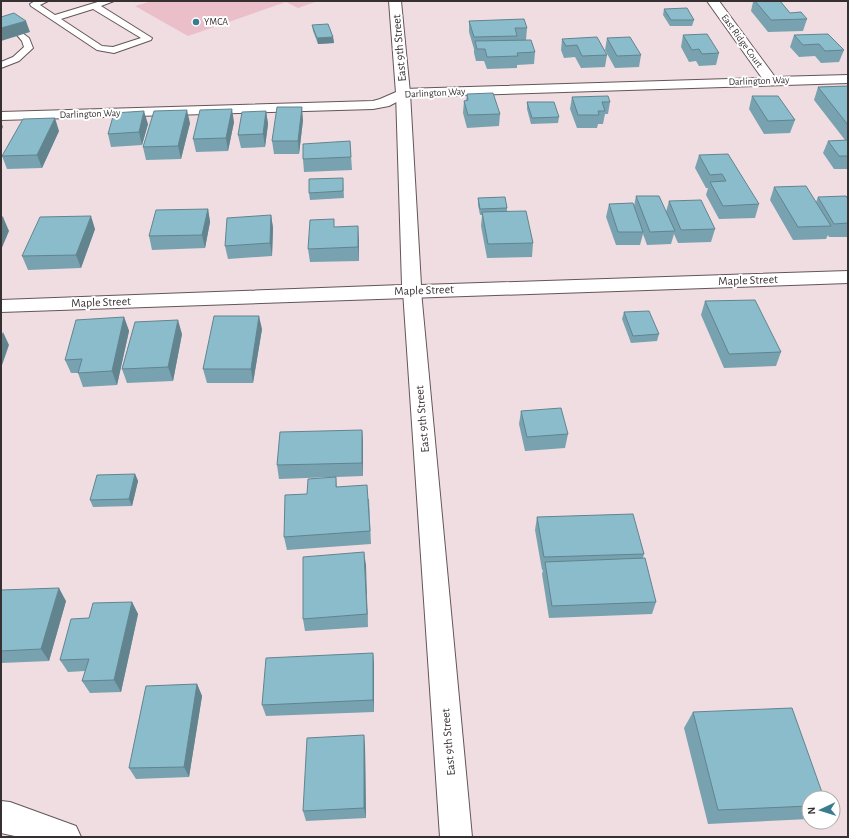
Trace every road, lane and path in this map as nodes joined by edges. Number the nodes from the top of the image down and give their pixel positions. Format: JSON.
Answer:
{"nodes":[{"id":1,"x":44,"y":1,"type":"edge"},
{"id":2,"x":110,"y":1,"type":"edge"},
{"id":3,"x":395,"y":1,"type":"edge"},
{"id":4,"x":713,"y":1,"type":"edge"},
{"id":5,"x":94,"y":6,"type":"junction"},
{"id":6,"x":54,"y":18,"type":"junction"},
{"id":7,"x":21,"y":35,"type":"edge"},
{"id":8,"x":1,"y":65,"type":"edge"},
{"id":9,"x":848,"y":78,"type":"edge"},
{"id":10,"x":771,"y":81,"type":"junction"},
{"id":11,"x":403,"y":93,"type":"junction"},
{"id":12,"x":1,"y":116,"type":"edge"},
{"id":13,"x":848,"y":277,"type":"edge"},
{"id":14,"x":412,"y":291,"type":"junction"},
{"id":15,"x":1,"y":306,"type":"edge"},
{"id":16,"x":1,"y":817,"type":"edge"},
{"id":17,"x":65,"y":837,"type":"edge"},
{"id":18,"x":456,"y":837,"type":"edge"}],
"edges":[{"from":1,"to":6,"type":"lane"},
{"from":2,"to":5,"type":"lane"},
{"from":3,"to":11,"type":"street","name":"East 9th Street"},
{"from":4,"to":10,"type":"street","name":"East Ridge Court"},
{"from":5,"to":6,"type":"lane"},
{"from":5,"to":6,"type":"lane"},
{"from":7,"to":8,"type":"lane"},
{"from":9,"to":10,"type":"street","name":"Darlington Way"},
{"from":10,"to":11,"type":"street","name":"Darlington Way"},
{"from":11,"to":12,"type":"street","name":"Darlington Way"},
{"from":11,"to":14,"type":"street","name":"East 9th Street"},
{"from":13,"to":14,"type":"street","name":"Maple Street"},
{"from":14,"to":15,"type":"street","name":"Maple Street"},
{"from":14,"to":18,"type":"street","name":"East 9th Street"},
{"from":16,"to":17,"type":"street"}]}
